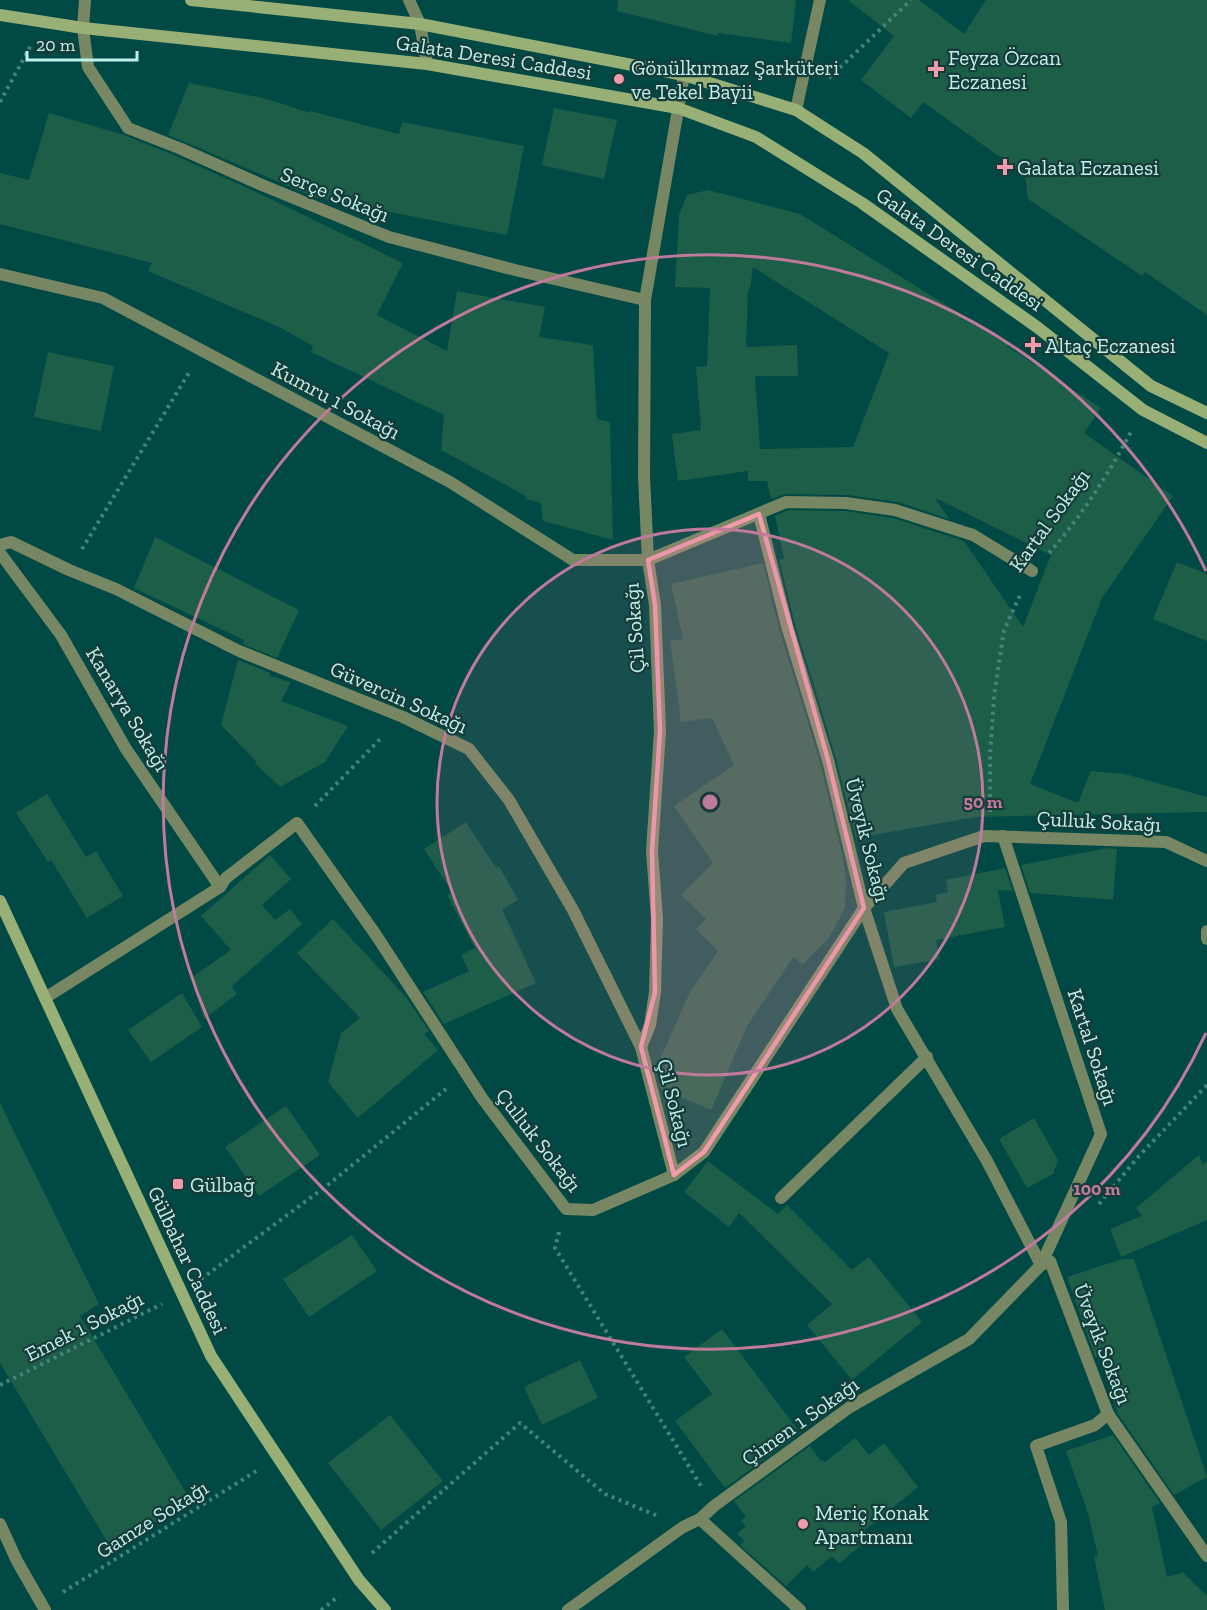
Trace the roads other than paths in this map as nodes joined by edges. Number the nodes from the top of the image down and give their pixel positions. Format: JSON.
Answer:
{"nodes":[{"id":1,"x":86,"y":0,"type":"edge"},
{"id":2,"x":191,"y":0,"type":"edge"},
{"id":3,"x":409,"y":0,"type":"edge"},
{"id":4,"x":820,"y":0,"type":"edge"},
{"id":5,"x":0,"y":15,"type":"edge"},
{"id":6,"x":420,"y":24,"type":"junction"},
{"id":7,"x":83,"y":28,"type":"junction"},
{"id":8,"x":427,"y":64,"type":"junction"},
{"id":9,"x":684,"y":75,"type":"junction"},
{"id":10,"x":678,"y":108,"type":"junction"},
{"id":11,"x":796,"y":110,"type":"junction"},
{"id":12,"x":0,"y":274,"type":"edge"},
{"id":13,"x":645,"y":300,"type":"junction"},
{"id":14,"x":1207,"y":413,"type":"edge"},
{"id":15,"x":1207,"y":443,"type":"edge"},
{"id":16,"x":759,"y":514,"type":"junction"},
{"id":17,"x":0,"y":545,"type":"edge"},
{"id":18,"x":0,"y":553,"type":"edge"},
{"id":19,"x":648,"y":560,"type":"junction"},
{"id":20,"x":1032,"y":571,"type":"road end"},
{"id":21,"x":1003,"y":836,"type":"junction"},
{"id":22,"x":1207,"y":861,"type":"edge"},
{"id":23,"x":220,"y":886,"type":"junction"},
{"id":24,"x":0,"y":901,"type":"edge"},
{"id":25,"x":864,"y":908,"type":"junction"},
{"id":26,"x":1207,"y":931,"type":"edge"},
{"id":27,"x":1207,"y":939,"type":"edge"},
{"id":28,"x":45,"y":998,"type":"junction"},
{"id":29,"x":641,"y":1047,"type":"junction"},
{"id":30,"x":927,"y":1057,"type":"junction"},
{"id":31,"x":674,"y":1175,"type":"junction"},
{"id":32,"x":781,"y":1198,"type":"dead end"},
{"id":33,"x":1045,"y":1263,"type":"junction"},
{"id":34,"x":1108,"y":1414,"type":"junction"},
{"id":35,"x":700,"y":1519,"type":"junction"},
{"id":36,"x":0,"y":1524,"type":"edge"},
{"id":37,"x":1207,"y":1556,"type":"edge"},
{"id":38,"x":44,"y":1608,"type":"edge"},
{"id":39,"x":385,"y":1610,"type":"edge"},
{"id":40,"x":568,"y":1610,"type":"edge"},
{"id":41,"x":800,"y":1610,"type":"edge"},
{"id":42,"x":1063,"y":1610,"type":"edge"}],
"edges":[{"from":1,"to":7,"type":"street","name":"Serçe Sokağı"},
{"from":2,"to":6,"type":"main road","name":"Galata Deresi Caddesi"},
{"from":3,"to":6,"type":"street"},
{"from":4,"to":11,"type":"street"},
{"from":5,"to":7,"type":"main road","name":"Galata Deresi Caddesi"},
{"from":6,"to":8,"type":"street"},
{"from":6,"to":9,"type":"main road","name":"Galata Deresi Caddesi"},
{"from":7,"to":8,"type":"main road","name":"Galata Deresi Caddesi"},
{"from":7,"to":13,"type":"street","name":"Serçe Sokağı"},
{"from":8,"to":10,"type":"main road","name":"Galata Deresi Caddesi"},
{"from":9,"to":10,"type":"street","name":"Çil Sokağı"},
{"from":9,"to":11,"type":"main road","name":"Galata Deresi Caddesi"},
{"from":10,"to":13,"type":"street","name":"Çil Sokağı"},
{"from":10,"to":15,"type":"main road","name":"Galata Deresi Caddesi"},
{"from":11,"to":14,"type":"main road","name":"Galata Deresi Caddesi"},
{"from":12,"to":19,"type":"street","name":"Kumru 1 Sokağı"},
{"from":13,"to":19,"type":"street","name":"Çil Sokağı"},
{"from":16,"to":19,"type":"street"},
{"from":16,"to":20,"type":"street"},
{"from":16,"to":25,"type":"street","name":"Üveyik Sokağı"},
{"from":17,"to":29,"type":"street","name":"Güvercin Sokağı"},
{"from":18,"to":23,"type":"street","name":"Kanarya Sokağı"},
{"from":19,"to":29,"type":"street","name":"Çil Sokağı"},
{"from":21,"to":22,"type":"street","name":"Çulluk Sokağı"},
{"from":21,"to":25,"type":"street","name":"Çulluk Sokağı"},
{"from":21,"to":33,"type":"street","name":"Kartal Sokağı"},
{"from":23,"to":28,"type":"street"},
{"from":23,"to":31,"type":"street","name":"Çulluk Sokağı"},
{"from":24,"to":28,"type":"main road","name":"Gülbahar Caddesi"},
{"from":25,"to":30,"type":"street","name":"Üveyik Sokağı"},
{"from":25,"to":31,"type":"street","name":"Çulluk Sokağı"},
{"from":26,"to":27,"type":"street"},
{"from":28,"to":39,"type":"main road","name":"Gülbahar Caddesi"},
{"from":29,"to":31,"type":"street","name":"Çil Sokağı"},
{"from":30,"to":32,"type":"street"},
{"from":30,"to":33,"type":"street","name":"Üveyik Sokağı"},
{"from":33,"to":34,"type":"street","name":"Üveyik Sokağı"},
{"from":33,"to":35,"type":"street","name":"Çimen 1 Sokağı"},
{"from":34,"to":37,"type":"street","name":"Üveyik Sokağı"},
{"from":34,"to":42,"type":"street"},
{"from":35,"to":40,"type":"street","name":"Çimen 1 Sokağı"},
{"from":35,"to":41,"type":"street"},
{"from":36,"to":38,"type":"street"}]}
